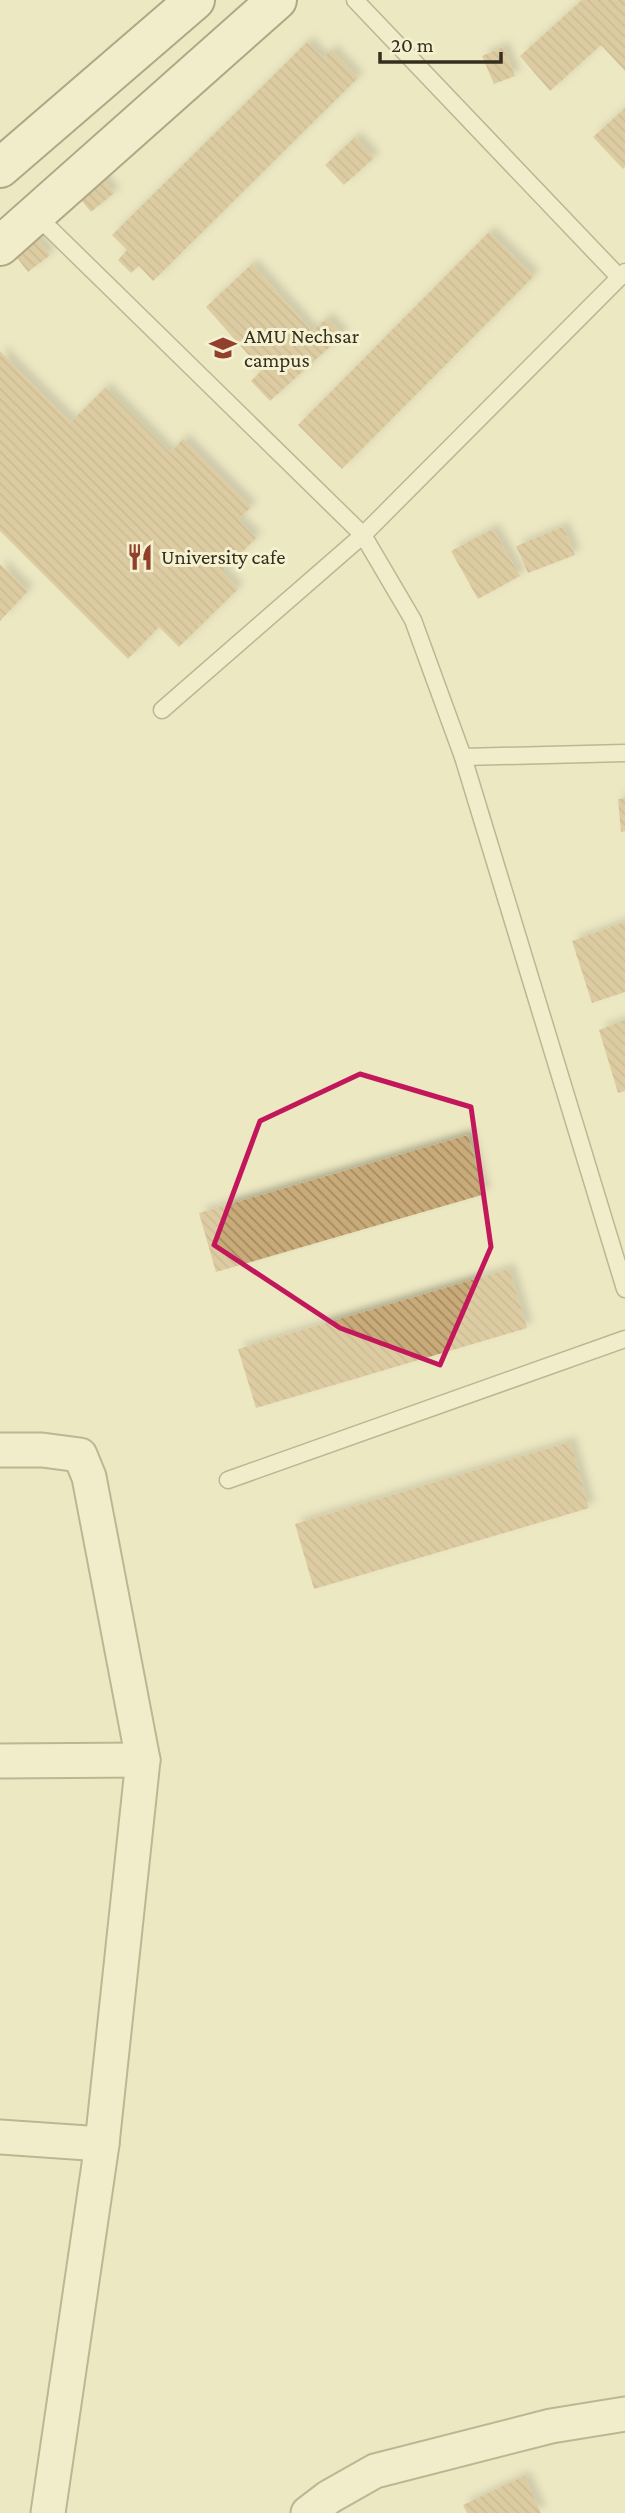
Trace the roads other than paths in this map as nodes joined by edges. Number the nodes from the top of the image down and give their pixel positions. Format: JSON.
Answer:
{"nodes":[{"id":1,"x":195,"y":0,"type":"edge"},
{"id":2,"x":276,"y":0,"type":"edge"},
{"id":3,"x":355,"y":0,"type":"edge"},
{"id":4,"x":0,"y":168,"type":"edge"},
{"id":5,"x":35,"y":214,"type":"junction"},
{"id":6,"x":0,"y":246,"type":"edge"},
{"id":7,"x":622,"y":275,"type":"edge"},
{"id":8,"x":363,"y":535,"type":"junction"},
{"id":9,"x":162,"y":710,"type":"dead end"},
{"id":10,"x":625,"y":753,"type":"edge"},
{"id":11,"x":463,"y":757,"type":"junction"},
{"id":12,"x":625,"y":1289,"type":"edge"},
{"id":13,"x":625,"y":1339,"type":"edge"},
{"id":14,"x":0,"y":1450,"type":"edge"},
{"id":15,"x":228,"y":1480,"type":"dead end"},
{"id":16,"x":143,"y":1760,"type":"junction"},
{"id":17,"x":0,"y":1761,"type":"edge"},
{"id":18,"x":0,"y":2137,"type":"edge"},
{"id":19,"x":102,"y":2144,"type":"junction"},
{"id":20,"x":625,"y":2414,"type":"edge"},
{"id":21,"x":48,"y":2513,"type":"edge"},
{"id":22,"x":308,"y":2513,"type":"edge"}],
"edges":[{"from":1,"to":4,"type":"main road"},
{"from":2,"to":5,"type":"main road"},
{"from":3,"to":7,"type":"lane"},
{"from":5,"to":6,"type":"main road"},
{"from":5,"to":8,"type":"lane"},
{"from":7,"to":8,"type":"lane"},
{"from":8,"to":9,"type":"lane"},
{"from":8,"to":11,"type":"lane"},
{"from":10,"to":11,"type":"lane"},
{"from":11,"to":12,"type":"lane"},
{"from":13,"to":15,"type":"lane"},
{"from":14,"to":16,"type":"street"},
{"from":16,"to":17,"type":"street"},
{"from":16,"to":19,"type":"street"},
{"from":18,"to":19,"type":"street"},
{"from":19,"to":21,"type":"street"},
{"from":20,"to":22,"type":"street"}]}
